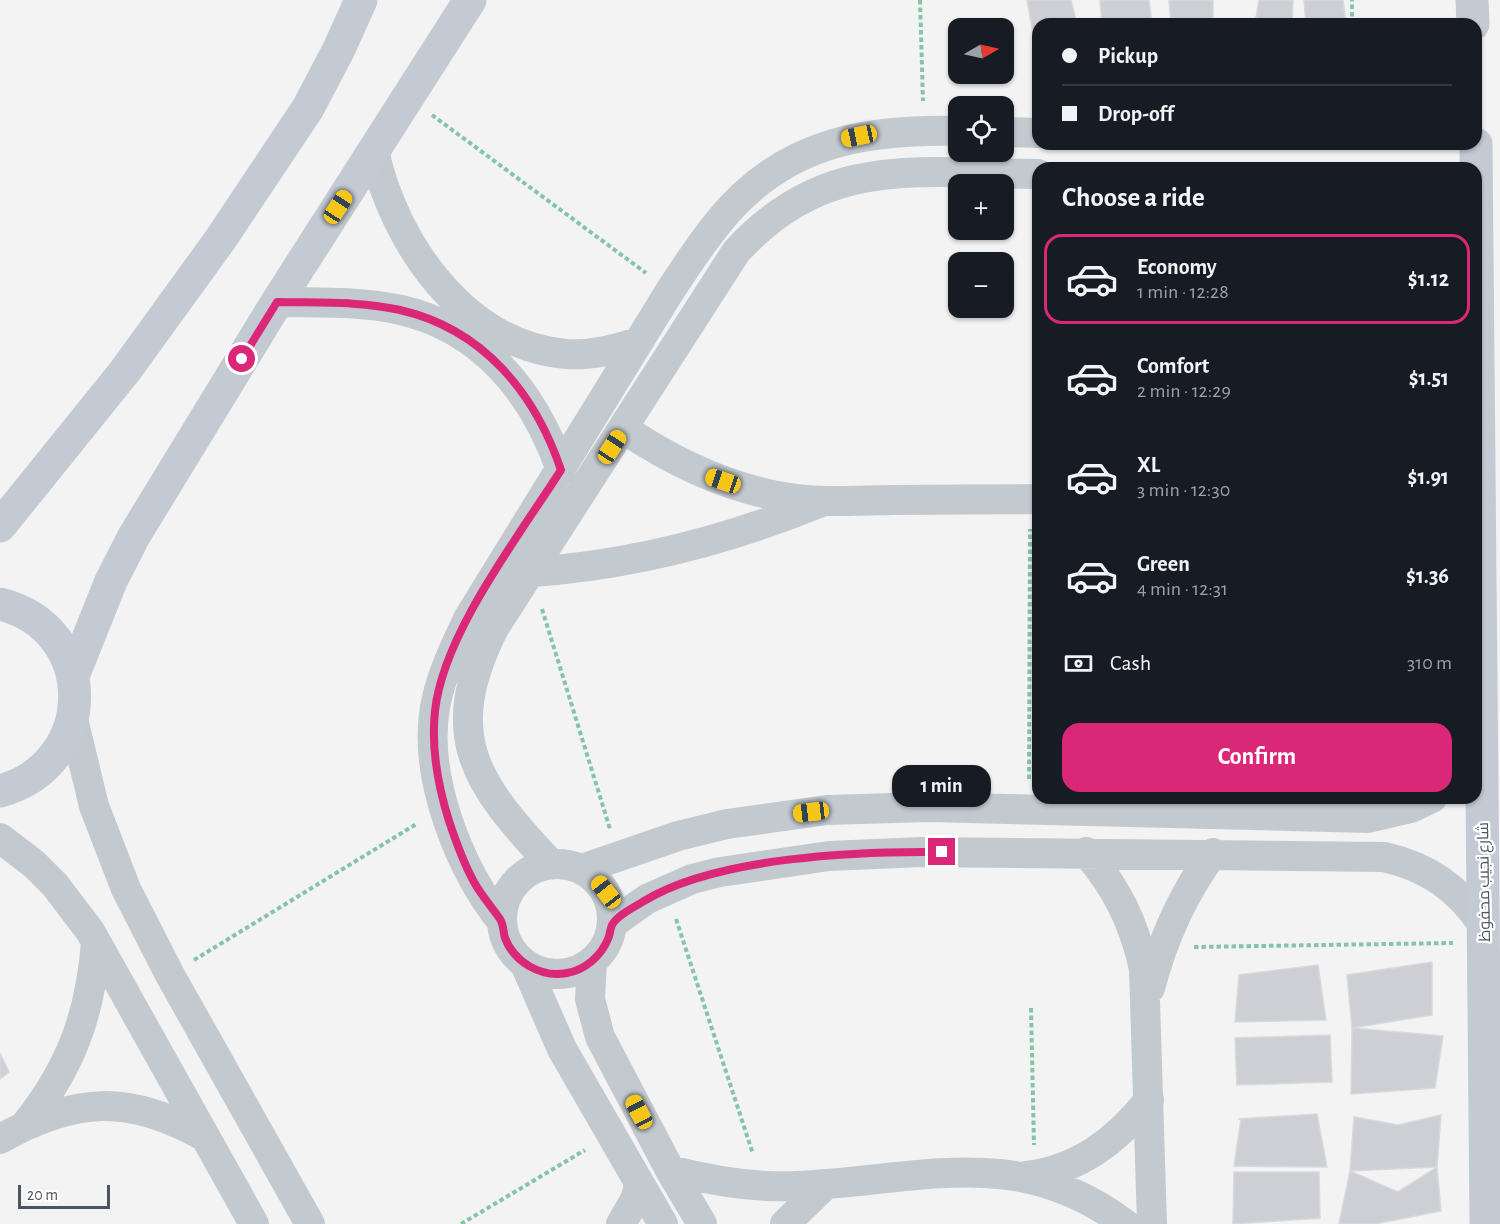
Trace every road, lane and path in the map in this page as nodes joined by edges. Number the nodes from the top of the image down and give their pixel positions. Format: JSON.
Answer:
{"nodes":[{"id":1,"x":361,"y":0,"type":"edge"},
{"id":2,"x":471,"y":0,"type":"edge"},
{"id":3,"x":920,"y":0,"type":"edge"},
{"id":4,"x":1353,"y":0,"type":"edge"},
{"id":5,"x":1472,"y":0,"type":"edge"},
{"id":6,"x":1352,"y":18,"type":"edge"},
{"id":7,"x":1473,"y":18,"type":"edge"},
{"id":8,"x":407,"y":97,"type":"junction"},
{"id":9,"x":923,"y":130,"type":"junction"},
{"id":10,"x":948,"y":131,"type":"edge"},
{"id":11,"x":1014,"y":132,"type":"edge"},
{"id":12,"x":1032,"y":133,"type":"edge"},
{"id":13,"x":815,"y":150,"type":"junction"},
{"id":14,"x":374,"y":151,"type":"junction"},
{"id":15,"x":1032,"y":174,"type":"edge"},
{"id":16,"x":825,"y":187,"type":"junction"},
{"id":17,"x":670,"y":291,"type":"junction"},
{"id":18,"x":277,"y":302,"type":"junction"},
{"id":19,"x":468,"y":324,"type":"junction"},
{"id":20,"x":638,"y":342,"type":"junction"},
{"id":21,"x":1482,"y":397,"type":"edge"},
{"id":22,"x":624,"y":429,"type":"junction"},
{"id":23,"x":561,"y":470,"type":"junction"},
{"id":24,"x":1032,"y":499,"type":"edge"},
{"id":25,"x":824,"y":501,"type":"junction"},
{"id":26,"x":0,"y":525,"type":"edge"},
{"id":27,"x":531,"y":572,"type":"junction"},
{"id":28,"x":0,"y":604,"type":"edge"},
{"id":29,"x":1032,"y":623,"type":"edge"},
{"id":30,"x":1490,"y":628,"type":"edge"},
{"id":31,"x":73,"y":676,"type":"junction"},
{"id":32,"x":73,"y":719,"type":"junction"},
{"id":33,"x":1482,"y":721,"type":"edge"},
{"id":34,"x":0,"y":791,"type":"edge"},
{"id":35,"x":1101,"y":804,"type":"edge"},
{"id":36,"x":1419,"y":804,"type":"edge"},
{"id":37,"x":1480,"y":804,"type":"edge"},
{"id":38,"x":1219,"y":806,"type":"edge"},
{"id":39,"x":445,"y":807,"type":"junction"},
{"id":40,"x":984,"y":809,"type":"junction"},
{"id":41,"x":1029,"y":810,"type":"junction"},
{"id":42,"x":0,"y":838,"type":"edge"},
{"id":43,"x":981,"y":852,"type":"junction"},
{"id":44,"x":1086,"y":852,"type":"junction"},
{"id":45,"x":1213,"y":854,"type":"junction"},
{"id":46,"x":618,"y":855,"type":"junction"},
{"id":47,"x":550,"y":863,"type":"junction"},
{"id":48,"x":582,"y":869,"type":"junction"},
{"id":49,"x":666,"y":889,"type":"junction"},
{"id":50,"x":502,"y":922,"type":"junction"},
{"id":51,"x":612,"y":924,"type":"junction"},
{"id":52,"x":1484,"y":934,"type":"junction"},
{"id":53,"x":96,"y":943,"type":"junction"},
{"id":54,"x":1162,"y":948,"type":"junction"},
{"id":55,"x":592,"y":961,"type":"junction"},
{"id":56,"x":525,"y":964,"type":"junction"},
{"id":57,"x":170,"y":975,"type":"junction"},
{"id":58,"x":1147,"y":1003,"type":"junction"},
{"id":59,"x":1031,"y":1008,"type":"dead end"},
{"id":60,"x":1149,"y":1100,"type":"junction"},
{"id":61,"x":13,"y":1132,"type":"edge"},
{"id":62,"x":611,"y":1134,"type":"junction"},
{"id":63,"x":205,"y":1137,"type":"junction"},
{"id":64,"x":670,"y":1170,"type":"junction"},
{"id":65,"x":1029,"y":1176,"type":"junction"},
{"id":66,"x":639,"y":1184,"type":"junction"},
{"id":67,"x":826,"y":1184,"type":"junction"},
{"id":68,"x":763,"y":1186,"type":"junction"},
{"id":69,"x":290,"y":1187,"type":"junction"},
{"id":70,"x":250,"y":1217,"type":"edge"},
{"id":71,"x":310,"y":1224,"type":"edge"},
{"id":72,"x":461,"y":1224,"type":"edge"},
{"id":73,"x":621,"y":1224,"type":"edge"},
{"id":74,"x":663,"y":1224,"type":"edge"},
{"id":75,"x":702,"y":1224,"type":"edge"},
{"id":76,"x":785,"y":1224,"type":"edge"},
{"id":77,"x":1125,"y":1224,"type":"edge"},
{"id":78,"x":1152,"y":1224,"type":"edge"},
{"id":79,"x":1486,"y":1224,"type":"edge"}],
"edges":[{"from":1,"to":26,"type":"street"},
{"from":2,"to":8,"type":"street"},
{"from":3,"to":9,"type":"path"},
{"from":4,"to":6,"type":"path"},
{"from":5,"to":7,"type":"street"},
{"from":8,"to":14,"type":"street"},
{"from":8,"to":17,"type":"path"},
{"from":9,"to":10,"type":"street"},
{"from":9,"to":13,"type":"street"},
{"from":11,"to":12,"type":"street"},
{"from":13,"to":16,"type":"street"},
{"from":13,"to":17,"type":"street"},
{"from":14,"to":18,"type":"street"},
{"from":14,"to":19,"type":"street"},
{"from":15,"to":16,"type":"street"},
{"from":16,"to":22,"type":"street"},
{"from":17,"to":20,"type":"street"},
{"from":18,"to":19,"type":"street"},
{"from":18,"to":31,"type":"street"},
{"from":19,"to":20,"type":"street"},
{"from":19,"to":23,"type":"street"},
{"from":20,"to":23,"type":"street"},
{"from":21,"to":30,"type":"street","name":"شارع نجيب محفوظ"},
{"from":22,"to":25,"type":"street"},
{"from":22,"to":27,"type":"street"},
{"from":23,"to":39,"type":"street"},
{"from":24,"to":25,"type":"street"},
{"from":25,"to":27,"type":"street"},
{"from":27,"to":46,"type":"path"},
{"from":27,"to":47,"type":"street"},
{"from":28,"to":31,"type":"street"},
{"from":29,"to":41,"type":"path"},
{"from":30,"to":33,"type":"street","name":"شارع نجيب محفوظ"},
{"from":31,"to":32,"type":"street"},
{"from":32,"to":34,"type":"street"},
{"from":32,"to":57,"type":"street"},
{"from":35,"to":38,"type":"street"},
{"from":35,"to":41,"type":"street"},
{"from":36,"to":38,"type":"street"},
{"from":37,"to":52,"type":"street","name":"شارع نجيب محفوظ"},
{"from":39,"to":50,"type":"street"},
{"from":39,"to":57,"type":"path"},
{"from":40,"to":41,"type":"street"},
{"from":40,"to":43,"type":"street"},
{"from":40,"to":46,"type":"street"},
{"from":42,"to":53,"type":"street"},
{"from":43,"to":44,"type":"street"},
{"from":43,"to":49,"type":"street"},
{"from":44,"to":45,"type":"street"},
{"from":44,"to":58,"type":"street"},
{"from":45,"to":52,"type":"street"},
{"from":45,"to":54,"type":"street"},
{"from":46,"to":48,"type":"street"},
{"from":47,"to":48,"type":"street"},
{"from":47,"to":50,"type":"street"},
{"from":48,"to":51,"type":"street"},
{"from":49,"to":51,"type":"street"},
{"from":49,"to":68,"type":"path"},
{"from":50,"to":56,"type":"street"},
{"from":51,"to":55,"type":"street"},
{"from":52,"to":54,"type":"path"},
{"from":52,"to":79,"type":"street","name":"شارع نجيب محفوظ"},
{"from":53,"to":61,"type":"street"},
{"from":53,"to":63,"type":"street"},
{"from":54,"to":58,"type":"street"},
{"from":55,"to":56,"type":"street"},
{"from":55,"to":64,"type":"street"},
{"from":56,"to":62,"type":"street"},
{"from":57,"to":69,"type":"street"},
{"from":58,"to":60,"type":"street"},
{"from":59,"to":65,"type":"path"},
{"from":60,"to":65,"type":"street"},
{"from":60,"to":78,"type":"street"},
{"from":61,"to":63,"type":"street"},
{"from":62,"to":66,"type":"street"},
{"from":62,"to":72,"type":"path"},
{"from":63,"to":70,"type":"street"},
{"from":64,"to":68,"type":"street"},
{"from":64,"to":75,"type":"street"},
{"from":65,"to":67,"type":"street"},
{"from":65,"to":77,"type":"street"},
{"from":66,"to":73,"type":"street"},
{"from":66,"to":74,"type":"street"},
{"from":67,"to":68,"type":"street"},
{"from":67,"to":76,"type":"street"},
{"from":69,"to":70,"type":"street"},
{"from":69,"to":71,"type":"street"}]}
